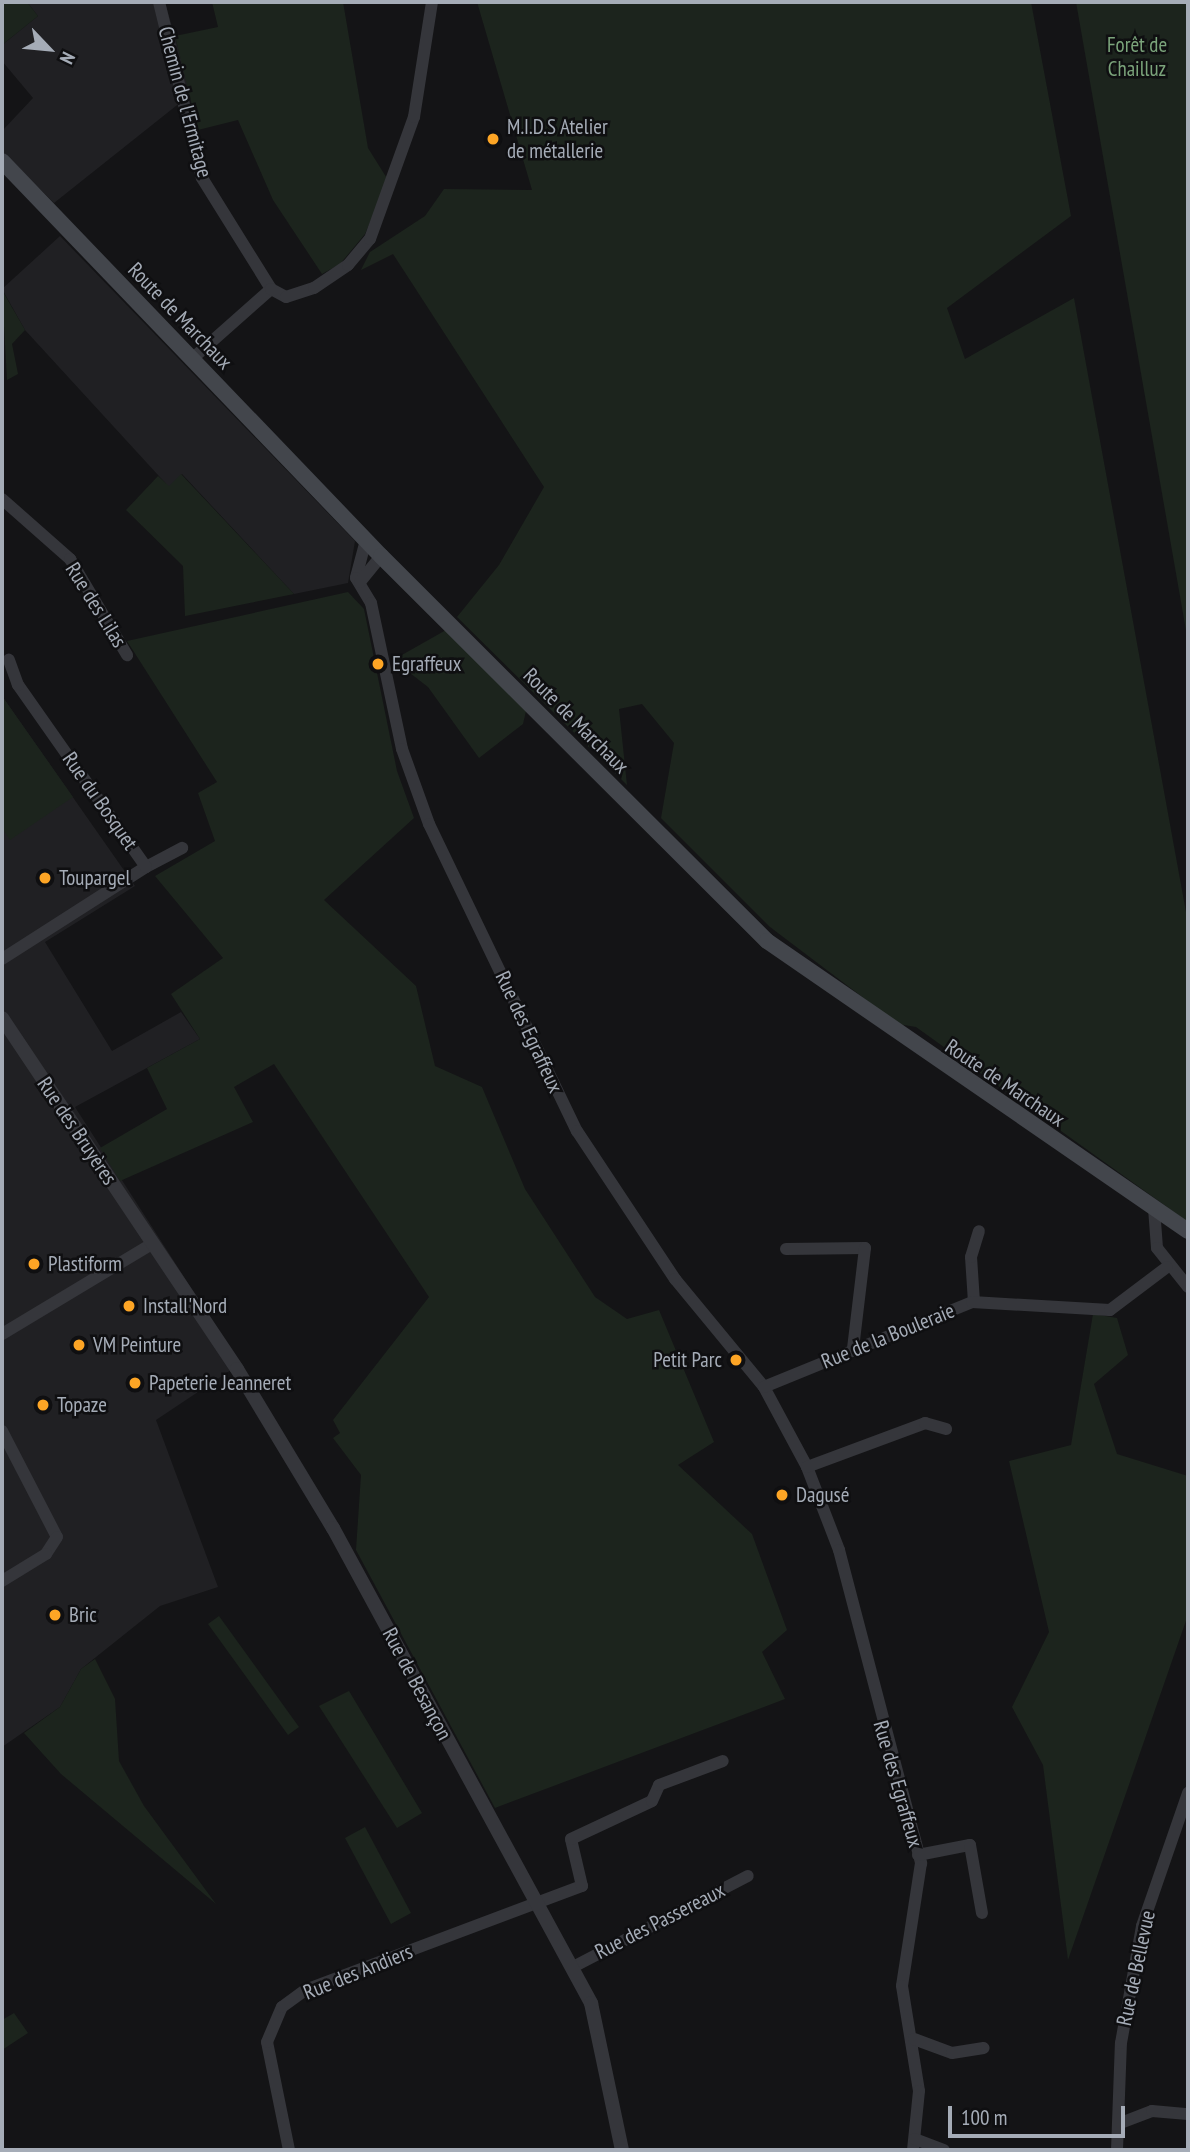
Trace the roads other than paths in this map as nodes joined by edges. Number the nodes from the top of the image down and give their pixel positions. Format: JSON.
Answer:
{"nodes":[{"id":1,"x":159,"y":2,"type":"edge"},
{"id":2,"x":432,"y":2,"type":"edge"},
{"id":3,"x":2,"y":161,"type":"edge"},
{"id":4,"x":271,"y":289,"type":"junction"},
{"id":5,"x":193,"y":358,"type":"junction"},
{"id":6,"x":2,"y":499,"type":"edge"},
{"id":7,"x":366,"y":540,"type":"junction"},
{"id":8,"x":381,"y":556,"type":"junction"},
{"id":9,"x":360,"y":582,"type":"junction"},
{"id":10,"x":127,"y":655,"type":"dead end"},
{"id":11,"x":9,"y":660,"type":"dead end"},
{"id":12,"x":182,"y":848,"type":"dead end"},
{"id":13,"x":146,"y":867,"type":"junction"},
{"id":14,"x":2,"y":959,"type":"edge"},
{"id":15,"x":2,"y":1018,"type":"edge"},
{"id":16,"x":1154,"y":1209,"type":"junction"},
{"id":17,"x":979,"y":1231,"type":"dead end"},
{"id":18,"x":1188,"y":1231,"type":"edge"},
{"id":19,"x":152,"y":1244,"type":"junction"},
{"id":20,"x":786,"y":1249,"type":"dead end"},
{"id":21,"x":1167,"y":1267,"type":"junction"},
{"id":22,"x":1188,"y":1287,"type":"edge"},
{"id":23,"x":974,"y":1302,"type":"junction"},
{"id":24,"x":2,"y":1334,"type":"edge"},
{"id":25,"x":853,"y":1349,"type":"junction"},
{"id":26,"x":764,"y":1387,"type":"junction"},
{"id":27,"x":946,"y":1429,"type":"dead end"},
{"id":28,"x":2,"y":1431,"type":"edge"},
{"id":29,"x":807,"y":1466,"type":"junction"},
{"id":30,"x":2,"y":1581,"type":"edge"},
{"id":31,"x":723,"y":1761,"type":"dead end"},
{"id":32,"x":1187,"y":1799,"type":"edge"},
{"id":33,"x":919,"y":1856,"type":"junction"},
{"id":34,"x":748,"y":1876,"type":"dead end"},
{"id":35,"x":537,"y":1905,"type":"junction"},
{"id":36,"x":982,"y":1913,"type":"dead end"},
{"id":37,"x":573,"y":1967,"type":"junction"},
{"id":38,"x":914,"y":2039,"type":"junction"},
{"id":39,"x":984,"y":2048,"type":"dead end"},
{"id":40,"x":1188,"y":2113,"type":"edge"},
{"id":41,"x":1118,"y":2124,"type":"junction"},
{"id":42,"x":914,"y":2145,"type":"edge"},
{"id":43,"x":289,"y":2150,"type":"edge"},
{"id":44,"x":622,"y":2150,"type":"edge"},
{"id":45,"x":944,"y":2150,"type":"edge"},
{"id":46,"x":1117,"y":2150,"type":"edge"}],
"edges":[{"from":1,"to":4,"type":"street","name":"Chemin de l'Ermitage"},
{"from":2,"to":4,"type":"street"},
{"from":3,"to":5,"type":"main road","name":"Route de Marchaux"},
{"from":4,"to":5,"type":"street"},
{"from":5,"to":7,"type":"main road","name":"Route de Marchaux"},
{"from":6,"to":10,"type":"street","name":"Rue des Lilas"},
{"from":7,"to":8,"type":"main road","name":"Route de Marchaux"},
{"from":7,"to":9,"type":"street"},
{"from":8,"to":9,"type":"street"},
{"from":8,"to":16,"type":"main road","name":"Route de Marchaux"},
{"from":9,"to":26,"type":"street","name":"Rue des Egraffeux"},
{"from":11,"to":13,"type":"street","name":"Rue du Bosquet"},
{"from":12,"to":13,"type":"street"},
{"from":13,"to":14,"type":"street","name":"Rue du Bosquet"},
{"from":15,"to":19,"type":"street","name":"Rue des Bruyères"},
{"from":16,"to":18,"type":"main road","name":"Route de Marchaux"},
{"from":16,"to":21,"type":"street"},
{"from":17,"to":23,"type":"street"},
{"from":19,"to":24,"type":"street"},
{"from":19,"to":35,"type":"street","name":"Rue de Besançon"},
{"from":20,"to":25,"type":"street"},
{"from":21,"to":22,"type":"street"},
{"from":21,"to":23,"type":"street","name":"Rue de la Bouleraie"},
{"from":23,"to":25,"type":"street","name":"Rue de la Bouleraie"},
{"from":25,"to":26,"type":"street","name":"Rue de la Bouleraie"},
{"from":26,"to":29,"type":"street","name":"Rue des Egraffeux"},
{"from":27,"to":29,"type":"street"},
{"from":28,"to":30,"type":"street"},
{"from":29,"to":33,"type":"street","name":"Rue des Egraffeux"},
{"from":31,"to":35,"type":"street","name":"Rue des Andiers"},
{"from":32,"to":41,"type":"street","name":"Rue de Bellevue"},
{"from":33,"to":36,"type":"street"},
{"from":33,"to":38,"type":"street","name":"Rue des Egraffeux"},
{"from":34,"to":37,"type":"street","name":"Rue des Passereaux"},
{"from":35,"to":37,"type":"street","name":"Rue de Besançon"},
{"from":35,"to":43,"type":"street","name":"Rue des Andiers"},
{"from":37,"to":44,"type":"street","name":"Rue de Besançon"},
{"from":38,"to":39,"type":"street"},
{"from":38,"to":42,"type":"street","name":"Rue des Egraffeux"},
{"from":40,"to":41,"type":"street"},
{"from":41,"to":46,"type":"street","name":"Rue de Bellevue"},
{"from":42,"to":45,"type":"street"}]}
